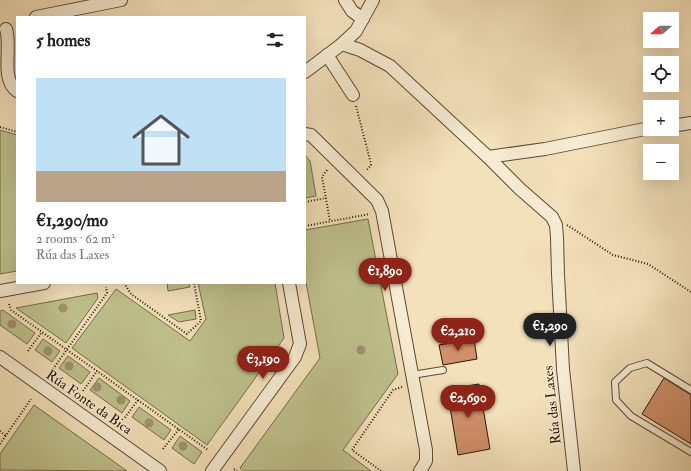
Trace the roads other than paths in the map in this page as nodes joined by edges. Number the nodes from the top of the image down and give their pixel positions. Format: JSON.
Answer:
{"nodes":[{"id":1,"x":121,"y":0,"type":"edge"},
{"id":2,"x":345,"y":0,"type":"edge"},
{"id":3,"x":373,"y":0,"type":"edge"},
{"id":4,"x":41,"y":16,"type":"edge"},
{"id":5,"x":363,"y":19,"type":"junction"},
{"id":6,"x":8,"y":28,"type":"edge"},
{"id":7,"x":342,"y":44,"type":"junction"},
{"id":8,"x":327,"y":55,"type":"junction"},
{"id":9,"x":306,"y":71,"type":"edge"},
{"id":10,"x":16,"y":90,"type":"edge"},
{"id":11,"x":353,"y":95,"type":"road end"},
{"id":12,"x":691,"y":123,"type":"edge"},
{"id":13,"x":679,"y":125,"type":"edge"},
{"id":14,"x":643,"y":129,"type":"edge"},
{"id":15,"x":306,"y":134,"type":"edge"},
{"id":16,"x":488,"y":157,"type":"junction"},
{"id":17,"x":38,"y":284,"type":"edge"},
{"id":18,"x":289,"y":284,"type":"edge"},
{"id":19,"x":0,"y":291,"type":"edge"},
{"id":20,"x":0,"y":357,"type":"edge"},
{"id":21,"x":443,"y":370,"type":"dead end"},
{"id":22,"x":412,"y":375,"type":"junction"},
{"id":23,"x":691,"y":390,"type":"edge"},
{"id":24,"x":691,"y":452,"type":"edge"},
{"id":25,"x":160,"y":471,"type":"edge"},
{"id":26,"x":212,"y":471,"type":"edge"},
{"id":27,"x":420,"y":471,"type":"edge"},
{"id":28,"x":574,"y":471,"type":"edge"}],
"edges":[{"from":1,"to":4,"type":"street"},
{"from":2,"to":5,"type":"street"},
{"from":3,"to":5,"type":"street"},
{"from":5,"to":7,"type":"street"},
{"from":6,"to":10,"type":"street"},
{"from":7,"to":8,"type":"street"},
{"from":7,"to":16,"type":"street"},
{"from":8,"to":9,"type":"street"},
{"from":8,"to":11,"type":"street"},
{"from":12,"to":13,"type":"street"},
{"from":14,"to":16,"type":"street"},
{"from":15,"to":22,"type":"street"},
{"from":16,"to":28,"type":"street","name":"Rúa das Laxes"},
{"from":17,"to":19,"type":"street"},
{"from":18,"to":26,"type":"street"},
{"from":20,"to":25,"type":"street","name":"Rúa Fonte da Bica"},
{"from":21,"to":22,"type":"lane"},
{"from":22,"to":27,"type":"street"},
{"from":23,"to":24,"type":"lane"}]}
